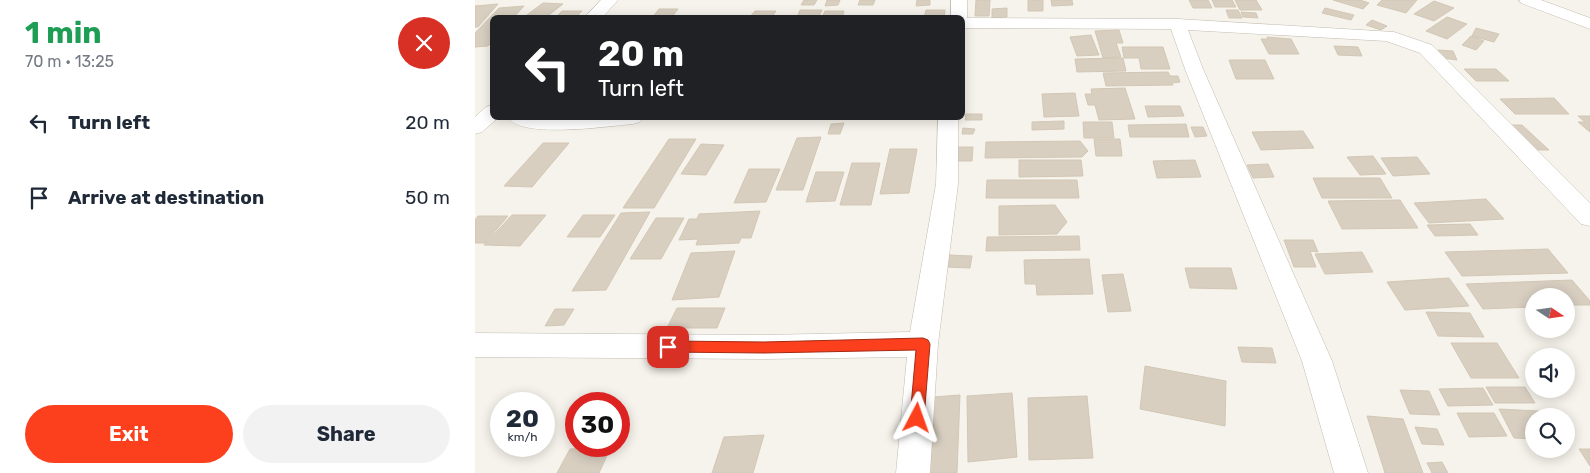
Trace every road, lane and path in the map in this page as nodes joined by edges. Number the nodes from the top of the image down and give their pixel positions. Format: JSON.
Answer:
{"nodes":[{"id":1,"x":610,"y":0,"type":"edge"},
{"id":2,"x":959,"y":0,"type":"edge"},
{"id":3,"x":1527,"y":0,"type":"edge"},
{"id":4,"x":595,"y":15,"type":"edge"},
{"id":5,"x":959,"y":15,"type":"edge"},
{"id":6,"x":965,"y":23,"type":"edge"},
{"id":7,"x":1178,"y":24,"type":"junction"},
{"id":8,"x":1590,"y":24,"type":"edge"},
{"id":9,"x":490,"y":111,"type":"edge"},
{"id":10,"x":475,"y":112,"type":"edge"},
{"id":11,"x":490,"y":114,"type":"edge"},
{"id":12,"x":526,"y":120,"type":"edge"},
{"id":13,"x":602,"y":120,"type":"edge"},
{"id":14,"x":948,"y":120,"type":"edge"},
{"id":15,"x":475,"y":128,"type":"edge"},
{"id":16,"x":1590,"y":218,"type":"edge"},
{"id":17,"x":923,"y":344,"type":"junction"},
{"id":18,"x":475,"y":345,"type":"edge"},
{"id":19,"x":913,"y":473,"type":"edge"},
{"id":20,"x":1351,"y":473,"type":"edge"}],
"edges":[{"from":1,"to":4,"type":"street"},
{"from":2,"to":5,"type":"street"},
{"from":3,"to":8,"type":"street"},
{"from":6,"to":7,"type":"street"},
{"from":7,"to":16,"type":"street"},
{"from":7,"to":20,"type":"street"},
{"from":9,"to":10,"type":"street"},
{"from":11,"to":15,"type":"street"},
{"from":12,"to":13,"type":"street"},
{"from":14,"to":17,"type":"street"},
{"from":17,"to":18,"type":"street"},
{"from":17,"to":19,"type":"street"}]}
